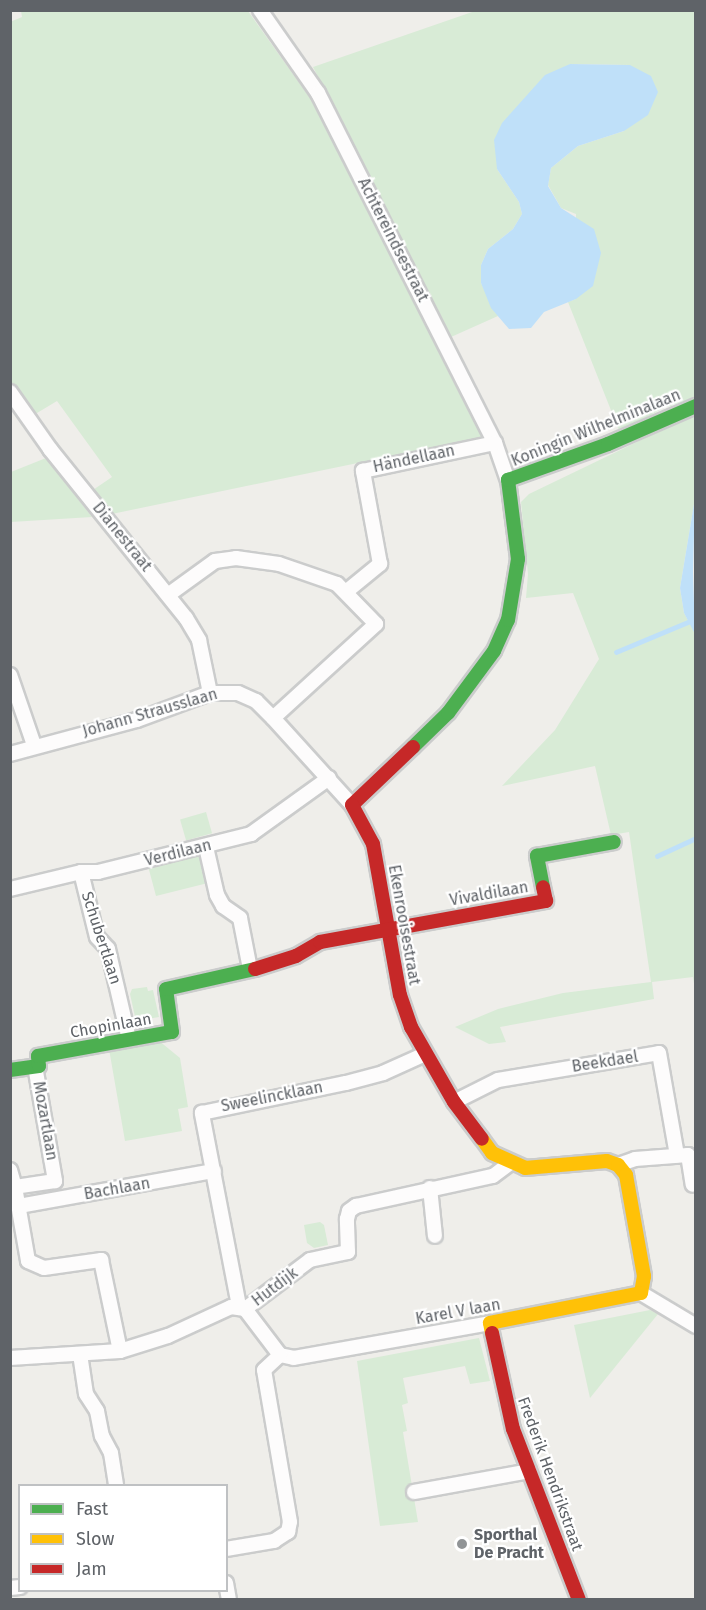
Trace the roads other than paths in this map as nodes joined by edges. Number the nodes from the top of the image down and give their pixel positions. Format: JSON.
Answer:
{"nodes":[{"id":1,"x":260,"y":10,"type":"edge"},
{"id":2,"x":10,"y":392,"type":"edge"},
{"id":3,"x":696,"y":406,"type":"edge"},
{"id":4,"x":495,"y":443,"type":"junction"},
{"id":5,"x":508,"y":480,"type":"junction"},
{"id":6,"x":347,"y":591,"type":"junction"},
{"id":7,"x":168,"y":595,"type":"junction"},
{"id":8,"x":10,"y":675,"type":"edge"},
{"id":9,"x":210,"y":693,"type":"junction"},
{"id":10,"x":273,"y":718,"type":"junction"},
{"id":11,"x":34,"y":745,"type":"junction"},
{"id":12,"x":10,"y":754,"type":"edge"},
{"id":13,"x":329,"y":778,"type":"junction"},
{"id":14,"x":352,"y":805,"type":"junction"},
{"id":15,"x":614,"y":842,"type":"dead end"},
{"id":16,"x":206,"y":847,"type":"junction"},
{"id":17,"x":81,"y":872,"type":"junction"},
{"id":18,"x":10,"y":889,"type":"edge"},
{"id":19,"x":388,"y":929,"type":"junction"},
{"id":20,"x":250,"y":969,"type":"junction"},
{"id":21,"x":129,"y":1039,"type":"junction"},
{"id":22,"x":425,"y":1054,"type":"junction"},
{"id":23,"x":35,"y":1066,"type":"junction"},
{"id":24,"x":10,"y":1070,"type":"edge"},
{"id":25,"x":454,"y":1102,"type":"junction"},
{"id":26,"x":677,"y":1155,"type":"junction"},
{"id":27,"x":510,"y":1163,"type":"junction"},
{"id":28,"x":618,"y":1165,"type":"junction"},
{"id":29,"x":10,"y":1170,"type":"edge"},
{"id":30,"x":214,"y":1171,"type":"junction"},
{"id":31,"x":693,"y":1185,"type":"dead end"},
{"id":32,"x":15,"y":1187,"type":"junction"},
{"id":33,"x":430,"y":1188,"type":"junction"},
{"id":34,"x":19,"y":1206,"type":"junction"},
{"id":35,"x":435,"y":1236,"type":"dead end"},
{"id":36,"x":641,"y":1293,"type":"junction"},
{"id":37,"x":242,"y":1308,"type":"junction"},
{"id":38,"x":490,"y":1323,"type":"junction"},
{"id":39,"x":696,"y":1326,"type":"edge"},
{"id":40,"x":120,"y":1351,"type":"junction"},
{"id":41,"x":80,"y":1354,"type":"junction"},
{"id":42,"x":280,"y":1355,"type":"junction"},
{"id":43,"x":10,"y":1358,"type":"edge"},
{"id":44,"x":529,"y":1471,"type":"junction"},
{"id":45,"x":116,"y":1484,"type":"edge"},
{"id":46,"x":414,"y":1492,"type":"dead end"},
{"id":47,"x":228,"y":1549,"type":"edge"},
{"id":48,"x":579,"y":1599,"type":"edge"}],
"edges":[{"from":1,"to":4,"type":"street","name":"Achtereindsestraat"},
{"from":2,"to":7,"type":"street","name":"Dianestraat"},
{"from":3,"to":5,"type":"street","name":"Koningin Wilhelminalaan"},
{"from":4,"to":5,"type":"street","name":"Achtereindsestraat"},
{"from":4,"to":6,"type":"street","name":"Händellaan"},
{"from":5,"to":14,"type":"street"},
{"from":6,"to":7,"type":"street"},
{"from":6,"to":10,"type":"street"},
{"from":7,"to":9,"type":"street","name":"Dianestraat"},
{"from":8,"to":11,"type":"street"},
{"from":9,"to":10,"type":"street","name":"Johann Strausslaan"},
{"from":9,"to":11,"type":"street","name":"Johann Strausslaan"},
{"from":10,"to":13,"type":"street","name":"Johann Strausslaan"},
{"from":11,"to":12,"type":"street","name":"Johann Strausslaan"},
{"from":13,"to":14,"type":"street","name":"Johann Strausslaan"},
{"from":13,"to":16,"type":"street","name":"Verdilaan"},
{"from":14,"to":19,"type":"street","name":"Ekenrooisestraat"},
{"from":15,"to":19,"type":"street","name":"Vivaldilaan"},
{"from":16,"to":17,"type":"street","name":"Verdilaan"},
{"from":16,"to":20,"type":"street"},
{"from":17,"to":18,"type":"street","name":"Verdilaan"},
{"from":17,"to":21,"type":"street","name":"Schubertlaan"},
{"from":19,"to":20,"type":"street","name":"Chopinlaan"},
{"from":19,"to":22,"type":"street","name":"Ekenrooisestraat"},
{"from":20,"to":21,"type":"street","name":"Chopinlaan"},
{"from":21,"to":23,"type":"street","name":"Chopinlaan"},
{"from":22,"to":25,"type":"street","name":"Ekenrooisestraat"},
{"from":22,"to":30,"type":"street","name":"Sweelincklaan"},
{"from":23,"to":24,"type":"street","name":"Chopinlaan"},
{"from":23,"to":32,"type":"street","name":"Mozartlaan"},
{"from":25,"to":26,"type":"street","name":"Beekdael"},
{"from":25,"to":27,"type":"street","name":"Ekenrooisestraat"},
{"from":26,"to":28,"type":"street"},
{"from":26,"to":31,"type":"street","name":"Beekdael"},
{"from":27,"to":28,"type":"street","name":"Ekenrooisestraat"},
{"from":27,"to":33,"type":"street","name":"Hutdijk"},
{"from":28,"to":36,"type":"street"},
{"from":29,"to":32,"type":"street"},
{"from":30,"to":34,"type":"street","name":"Bachlaan"},
{"from":30,"to":37,"type":"street","name":"Sweelincklaan"},
{"from":32,"to":34,"type":"street"},
{"from":33,"to":35,"type":"street"},
{"from":33,"to":37,"type":"street","name":"Hutdijk"},
{"from":34,"to":40,"type":"street"},
{"from":36,"to":38,"type":"street","name":"Karel V laan"},
{"from":36,"to":39,"type":"street"},
{"from":37,"to":40,"type":"street","name":"Hutdijk"},
{"from":37,"to":42,"type":"street"},
{"from":38,"to":42,"type":"street","name":"Karel V laan"},
{"from":38,"to":44,"type":"street","name":"Frederik Hendrikstraat"},
{"from":40,"to":41,"type":"street","name":"Hutdijk"},
{"from":41,"to":43,"type":"street","name":"Hutdijk"},
{"from":41,"to":45,"type":"street"},
{"from":42,"to":47,"type":"street"},
{"from":44,"to":46,"type":"street"},
{"from":44,"to":48,"type":"street","name":"Frederik Hendrikstraat"}]}
